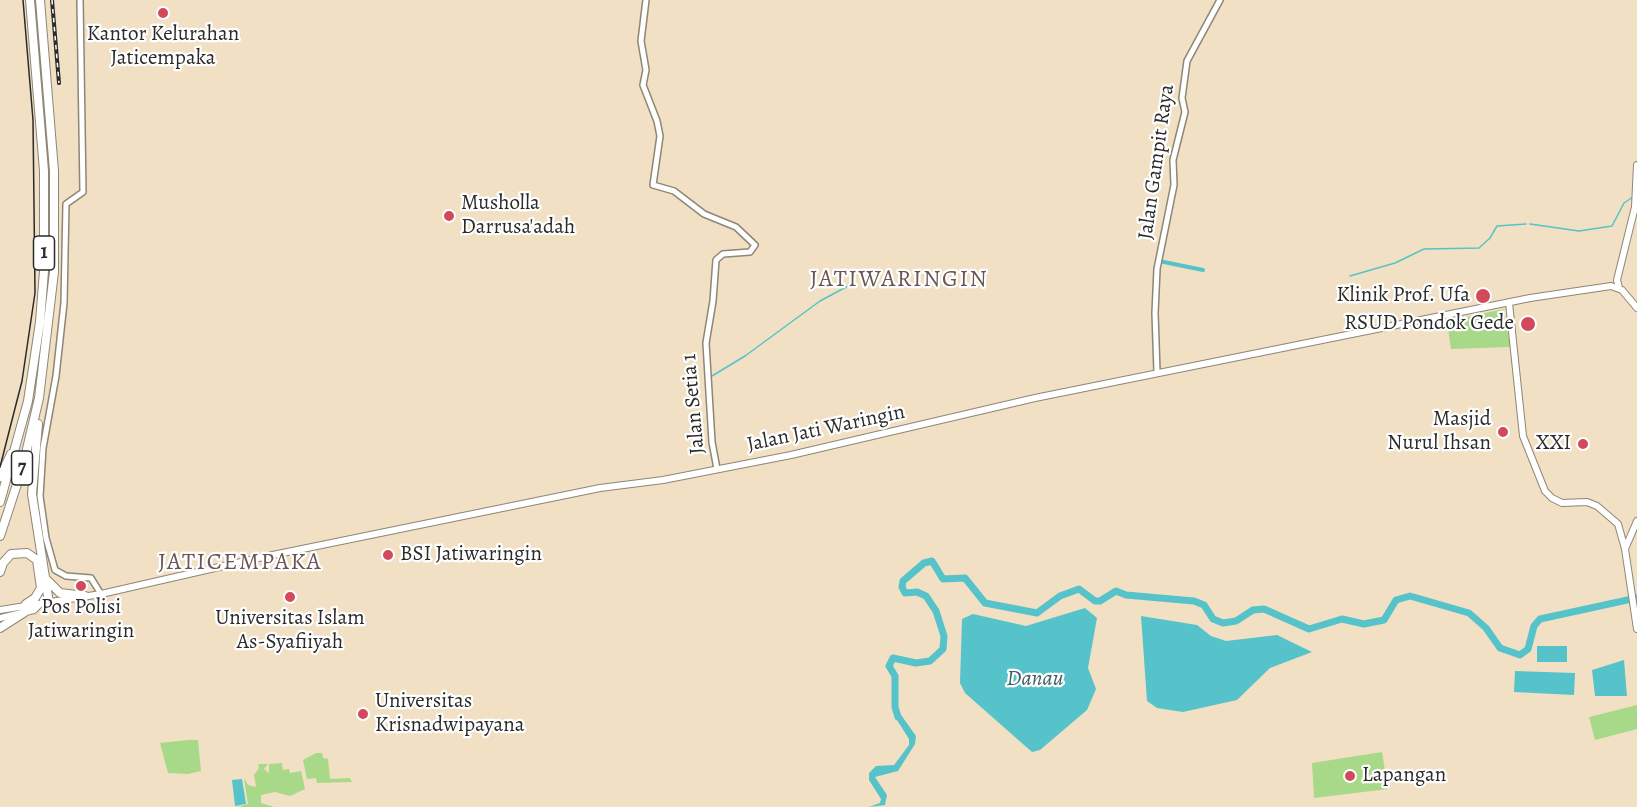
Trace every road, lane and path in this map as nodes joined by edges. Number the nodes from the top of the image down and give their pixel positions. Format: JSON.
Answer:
{"nodes":[{"id":1,"x":30,"y":0,"type":"edge"},
{"id":2,"x":40,"y":0,"type":"edge"},
{"id":3,"x":80,"y":0,"type":"edge"},
{"id":4,"x":646,"y":0,"type":"edge"},
{"id":5,"x":1220,"y":0,"type":"edge"},
{"id":6,"x":1637,"y":165,"type":"edge"},
{"id":7,"x":1617,"y":280,"type":"junction"},
{"id":8,"x":1601,"y":287,"type":"junction"},
{"id":9,"x":1619,"y":288,"type":"junction"},
{"id":10,"x":1509,"y":303,"type":"junction"},
{"id":11,"x":1637,"y":308,"type":"edge"},
{"id":12,"x":1157,"y":372,"type":"junction"},
{"id":13,"x":39,"y":398,"type":"junction"},
{"id":14,"x":17,"y":441,"type":"junction"},
{"id":15,"x":717,"y":469,"type":"junction"},
{"id":16,"x":0,"y":477,"type":"edge"},
{"id":17,"x":0,"y":502,"type":"edge"},
{"id":18,"x":1636,"y":523,"type":"edge"},
{"id":19,"x":1618,"y":524,"type":"junction"},
{"id":20,"x":0,"y":536,"type":"edge"},
{"id":21,"x":1625,"y":549,"type":"junction"},
{"id":22,"x":0,"y":572,"type":"edge"},
{"id":23,"x":46,"y":579,"type":"junction"},
{"id":24,"x":101,"y":594,"type":"junction"},
{"id":25,"x":85,"y":597,"type":"junction"},
{"id":26,"x":50,"y":603,"type":"junction"},
{"id":27,"x":25,"y":608,"type":"junction"},
{"id":28,"x":2,"y":609,"type":"edge"},
{"id":29,"x":3,"y":617,"type":"edge"},
{"id":30,"x":0,"y":628,"type":"edge"},
{"id":31,"x":1637,"y":629,"type":"edge"}],
"edges":[{"from":1,"to":14,"type":"highway","number":"1"},
{"from":2,"to":13,"type":"highway","number":"1"},
{"from":3,"to":24,"type":"street"},
{"from":4,"to":15,"type":"street","name":"Jalan Setia 1"},
{"from":5,"to":12,"type":"street","name":"Jalan Gampit Raya"},
{"from":6,"to":7,"type":"main road"},
{"from":7,"to":8,"type":"main road"},
{"from":7,"to":9,"type":"main road"},
{"from":8,"to":9,"type":"main road","name":"Jalan Jati Waringin"},
{"from":8,"to":10,"type":"main road","name":"Jalan Jati Waringin"},
{"from":9,"to":11,"type":"main road"},
{"from":10,"to":12,"type":"main road","name":"Jalan Jati Waringin"},
{"from":10,"to":19,"type":"main road"},
{"from":12,"to":15,"type":"main road","name":"Jalan Jati Waringin"},
{"from":13,"to":20,"type":"highway","number":"7"},
{"from":13,"to":23,"type":"highway"},
{"from":14,"to":16,"type":"highway"},
{"from":14,"to":17,"type":"highway","number":"1"},
{"from":15,"to":24,"type":"main road","name":"Jalan Jati Waringin"},
{"from":18,"to":19,"type":"main road"},
{"from":18,"to":21,"type":"main road"},
{"from":19,"to":21,"type":"main road"},
{"from":21,"to":31,"type":"main road"},
{"from":22,"to":27,"type":"highway"},
{"from":23,"to":25,"type":"highway"},
{"from":23,"to":26,"type":"highway"},
{"from":24,"to":25,"type":"main road","name":"Jalan Jati Waringin"},
{"from":25,"to":26,"type":"main road","name":"Jalan Jati Waringin"},
{"from":26,"to":27,"type":"main road","name":"Jalan Jati Waringin"},
{"from":27,"to":28,"type":"main road","name":"Jalan Jati Waringin"},
{"from":27,"to":29,"type":"main road","name":"Jalan Jati Waringin"},
{"from":27,"to":30,"type":"highway"}]}
